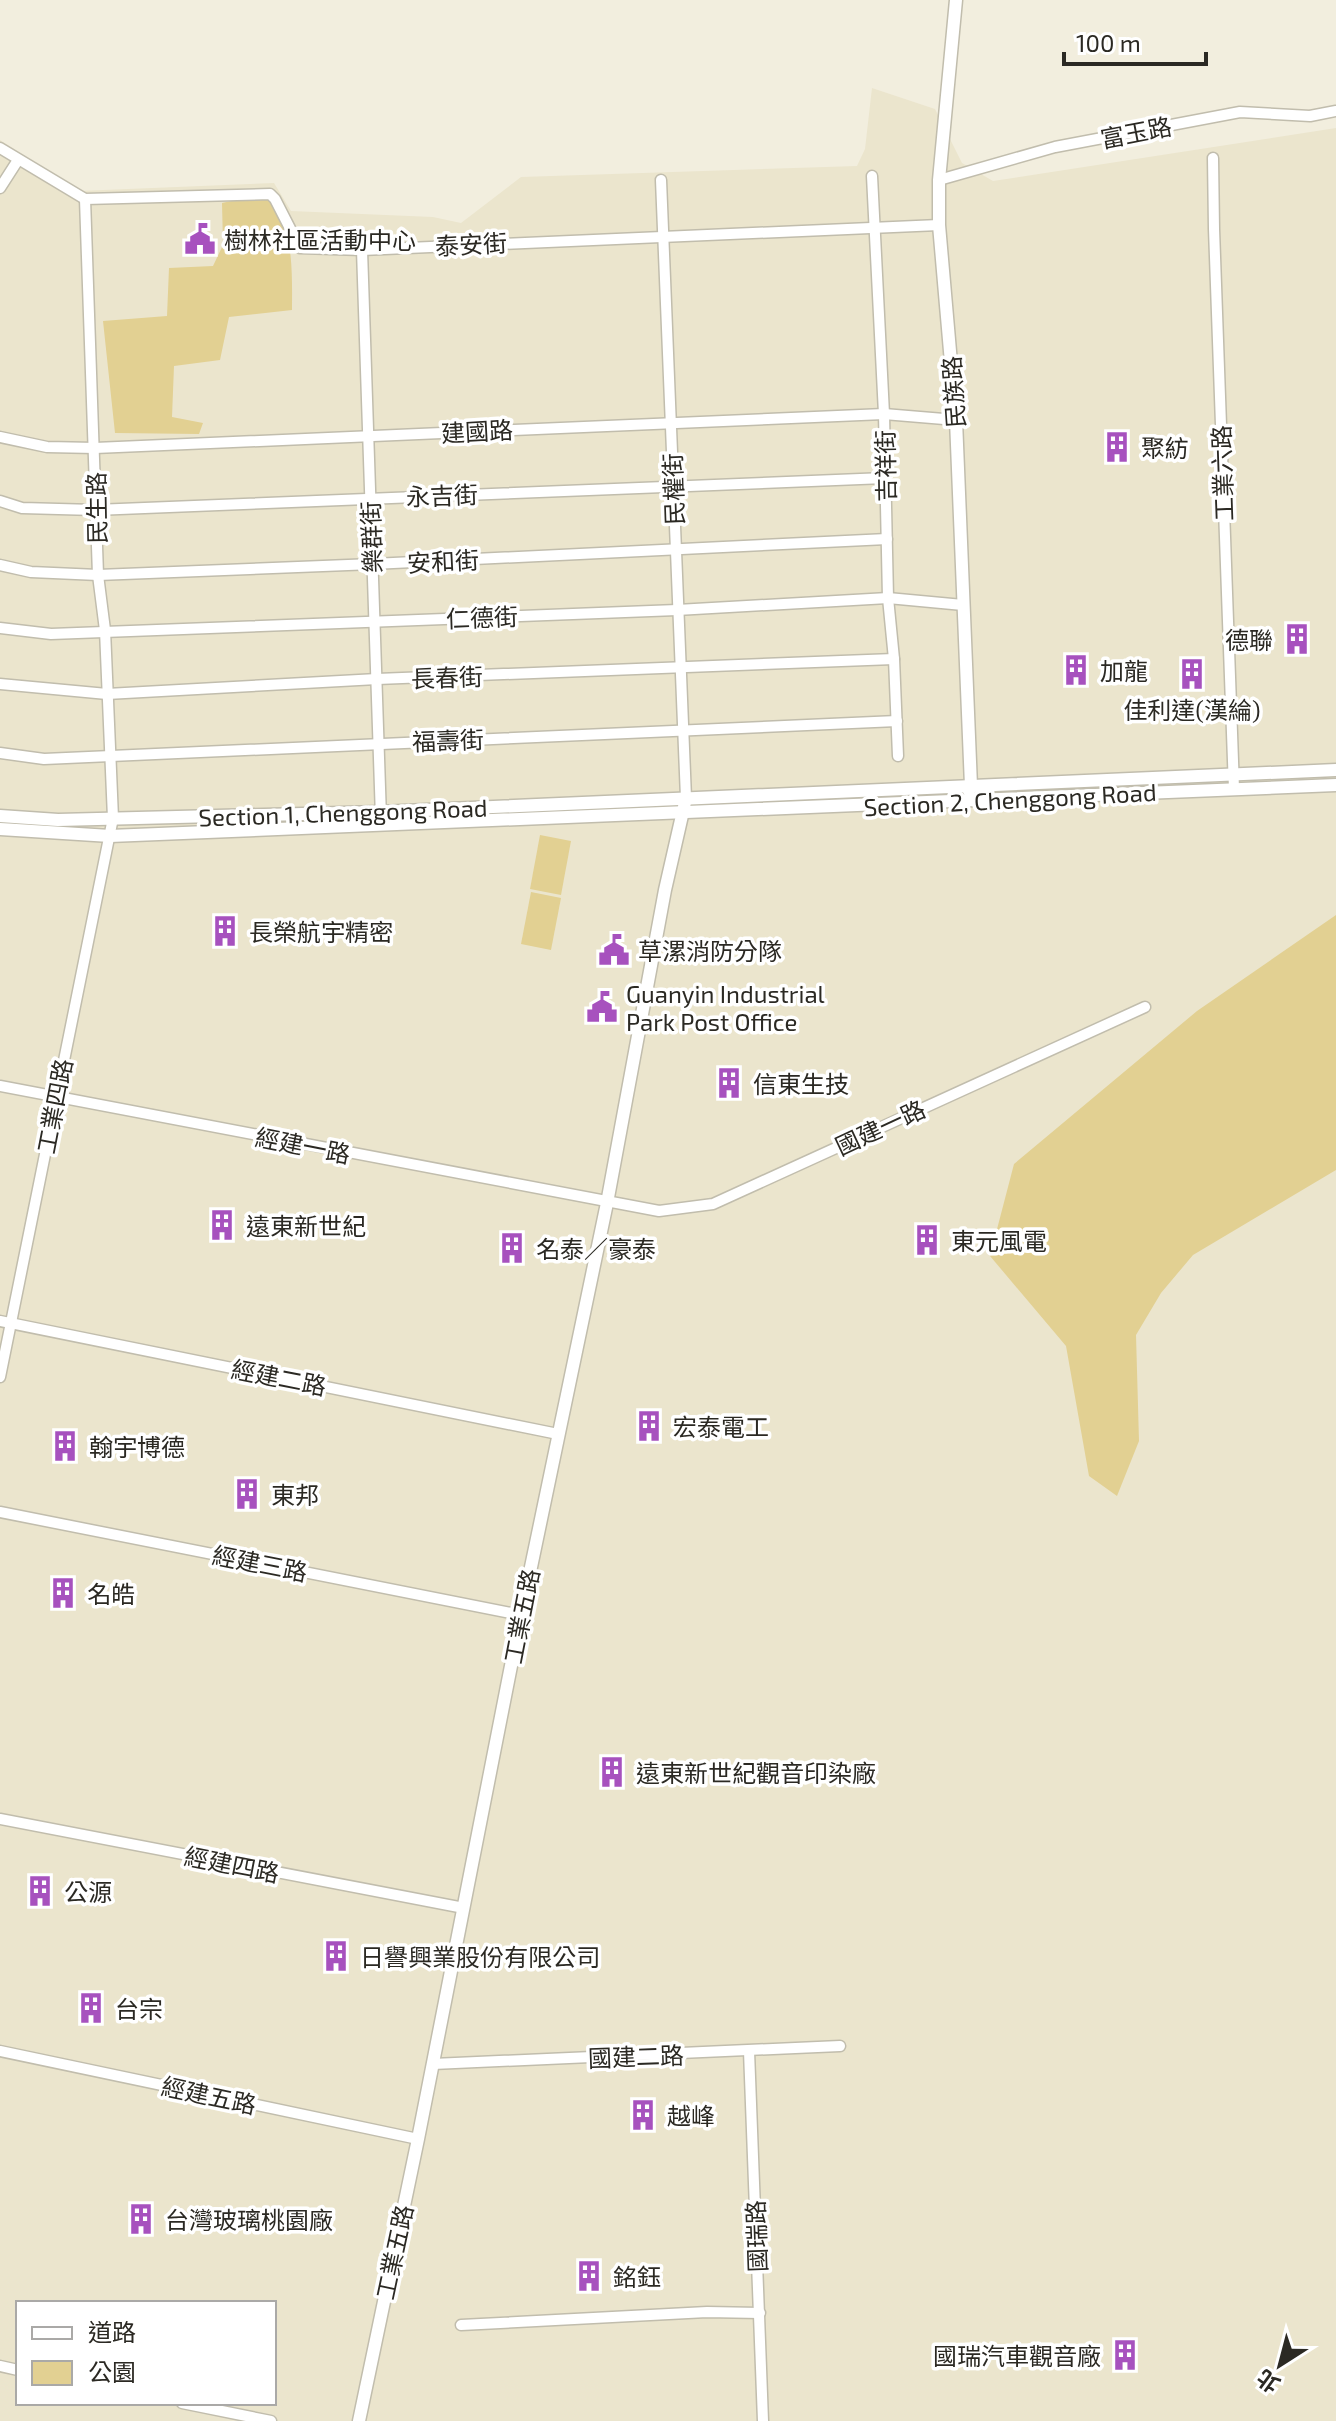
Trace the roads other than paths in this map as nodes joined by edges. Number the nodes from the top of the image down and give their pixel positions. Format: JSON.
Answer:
{"nodes":[{"id":1,"x":956,"y":0,"type":"edge"},
{"id":2,"x":1336,"y":111,"type":"edge"},
{"id":3,"x":0,"y":148,"type":"edge"},
{"id":4,"x":1213,"y":158,"type":"dead end"},
{"id":5,"x":18,"y":160,"type":"junction"},
{"id":6,"x":872,"y":176,"type":"dead end"},
{"id":7,"x":661,"y":180,"type":"dead end"},
{"id":8,"x":939,"y":180,"type":"junction"},
{"id":9,"x":0,"y":188,"type":"edge"},
{"id":10,"x":85,"y":199,"type":"junction"},
{"id":11,"x":939,"y":225,"type":"junction"},
{"id":12,"x":874,"y":230,"type":"junction"},
{"id":13,"x":663,"y":236,"type":"junction"},
{"id":14,"x":362,"y":250,"type":"junction"},
{"id":15,"x":884,"y":414,"type":"junction"},
{"id":16,"x":956,"y":420,"type":"junction"},
{"id":17,"x":671,"y":422,"type":"junction"},
{"id":18,"x":0,"y":437,"type":"edge"},
{"id":19,"x":367,"y":437,"type":"junction"},
{"id":20,"x":95,"y":448,"type":"junction"},
{"id":21,"x":885,"y":478,"type":"junction"},
{"id":22,"x":672,"y":486,"type":"junction"},
{"id":23,"x":369,"y":498,"type":"junction"},
{"id":24,"x":0,"y":501,"type":"edge"},
{"id":25,"x":95,"y":510,"type":"junction"},
{"id":26,"x":887,"y":539,"type":"junction"},
{"id":27,"x":675,"y":548,"type":"junction"},
{"id":28,"x":373,"y":564,"type":"junction"},
{"id":29,"x":0,"y":565,"type":"edge"},
{"id":30,"x":98,"y":575,"type":"junction"},
{"id":31,"x":888,"y":598,"type":"junction"},
{"id":32,"x":963,"y":605,"type":"junction"},
{"id":33,"x":677,"y":610,"type":"junction"},
{"id":34,"x":373,"y":620,"type":"junction"},
{"id":35,"x":0,"y":628,"type":"edge"},
{"id":36,"x":105,"y":630,"type":"junction"},
{"id":37,"x":894,"y":659,"type":"junction"},
{"id":38,"x":679,"y":668,"type":"junction"},
{"id":39,"x":377,"y":679,"type":"junction"},
{"id":40,"x":0,"y":684,"type":"edge"},
{"id":41,"x":107,"y":694,"type":"junction"},
{"id":42,"x":897,"y":721,"type":"junction"},
{"id":43,"x":683,"y":732,"type":"junction"},
{"id":44,"x":378,"y":743,"type":"junction"},
{"id":45,"x":0,"y":753,"type":"edge"},
{"id":46,"x":109,"y":755,"type":"junction"},
{"id":47,"x":898,"y":756,"type":"dead end"},
{"id":48,"x":1336,"y":770,"type":"edge"},
{"id":49,"x":1233,"y":773,"type":"junction"},
{"id":50,"x":1336,"y":785,"type":"edge"},
{"id":51,"x":971,"y":786,"type":"junction"},
{"id":52,"x":1234,"y":789,"type":"junction"},
{"id":53,"x":686,"y":798,"type":"junction"},
{"id":54,"x":964,"y":801,"type":"junction"},
{"id":55,"x":684,"y":812,"type":"junction"},
{"id":56,"x":0,"y":816,"type":"edge"},
{"id":57,"x":113,"y":818,"type":"junction"},
{"id":58,"x":381,"y":818,"type":"junction"},
{"id":59,"x":0,"y":829,"type":"edge"},
{"id":60,"x":110,"y":836,"type":"junction"},
{"id":61,"x":1145,"y":1007,"type":"dead end"},
{"id":62,"x":0,"y":1086,"type":"edge"},
{"id":63,"x":55,"y":1097,"type":"junction"},
{"id":64,"x":607,"y":1203,"type":"junction"},
{"id":65,"x":6,"y":1322,"type":"edge"},
{"id":66,"x":0,"y":1377,"type":"edge"},
{"id":67,"x":558,"y":1434,"type":"junction"},
{"id":68,"x":0,"y":1512,"type":"edge"},
{"id":69,"x":521,"y":1615,"type":"junction"},
{"id":70,"x":0,"y":1819,"type":"edge"},
{"id":71,"x":464,"y":1908,"type":"junction"},
{"id":72,"x":840,"y":2046,"type":"dead end"},
{"id":73,"x":0,"y":2051,"type":"edge"},
{"id":74,"x":749,"y":2051,"type":"junction"},
{"id":75,"x":433,"y":2064,"type":"junction"},
{"id":76,"x":418,"y":2139,"type":"junction"},
{"id":77,"x":760,"y":2313,"type":"junction"},
{"id":78,"x":461,"y":2325,"type":"dead end"},
{"id":79,"x":192,"y":2405,"type":"edge"},
{"id":80,"x":271,"y":2421,"type":"edge"},
{"id":81,"x":359,"y":2421,"type":"edge"},
{"id":82,"x":763,"y":2421,"type":"edge"}],
"edges":[{"from":1,"to":8,"type":"street","name":"民族路"},
{"from":2,"to":8,"type":"street","name":"富玉路"},
{"from":3,"to":5,"type":"street"},
{"from":4,"to":49,"type":"street","name":"工業六路"},
{"from":5,"to":9,"type":"street"},
{"from":5,"to":10,"type":"street"},
{"from":6,"to":12,"type":"street","name":"吉祥街"},
{"from":7,"to":13,"type":"street","name":"民權街"},
{"from":8,"to":11,"type":"street","name":"民族路"},
{"from":10,"to":14,"type":"street","name":"泰安街"},
{"from":10,"to":20,"type":"street","name":"民生路"},
{"from":11,"to":12,"type":"street","name":"泰安街"},
{"from":11,"to":16,"type":"street","name":"民族路"},
{"from":12,"to":13,"type":"street","name":"泰安街"},
{"from":12,"to":15,"type":"street","name":"吉祥街"},
{"from":13,"to":14,"type":"street","name":"泰安街"},
{"from":13,"to":17,"type":"street","name":"民權街"},
{"from":14,"to":19,"type":"street","name":"樂群街"},
{"from":15,"to":16,"type":"street","name":"建國路"},
{"from":15,"to":17,"type":"street","name":"建國路"},
{"from":15,"to":21,"type":"street","name":"吉祥街"},
{"from":16,"to":32,"type":"street","name":"民族路"},
{"from":17,"to":19,"type":"street","name":"建國路"},
{"from":17,"to":22,"type":"street","name":"民權街"},
{"from":18,"to":20,"type":"street","name":"建國路"},
{"from":19,"to":20,"type":"street","name":"建國路"},
{"from":19,"to":23,"type":"street","name":"樂群街"},
{"from":20,"to":25,"type":"street","name":"民生路"},
{"from":21,"to":22,"type":"street","name":"永吉街"},
{"from":21,"to":26,"type":"street","name":"吉祥街"},
{"from":22,"to":23,"type":"street","name":"永吉街"},
{"from":22,"to":27,"type":"street","name":"民權街"},
{"from":23,"to":25,"type":"street","name":"永吉街"},
{"from":23,"to":28,"type":"street","name":"樂群街"},
{"from":24,"to":25,"type":"street","name":"永吉街"},
{"from":25,"to":30,"type":"street","name":"民生路"},
{"from":26,"to":27,"type":"street","name":"安和街"},
{"from":26,"to":31,"type":"street","name":"吉祥街"},
{"from":27,"to":28,"type":"street","name":"安和街"},
{"from":27,"to":33,"type":"street","name":"民權街"},
{"from":28,"to":30,"type":"street","name":"安和街"},
{"from":28,"to":34,"type":"street","name":"樂群街"},
{"from":29,"to":30,"type":"street","name":"安和街"},
{"from":30,"to":36,"type":"street","name":"民生路"},
{"from":31,"to":32,"type":"street","name":"仁德街"},
{"from":31,"to":33,"type":"street","name":"仁德街"},
{"from":31,"to":37,"type":"street","name":"吉祥街"},
{"from":32,"to":51,"type":"street","name":"民族路"},
{"from":33,"to":34,"type":"street","name":"仁德街"},
{"from":33,"to":38,"type":"street","name":"民權街"},
{"from":34,"to":36,"type":"street","name":"仁德街"},
{"from":34,"to":39,"type":"street","name":"樂群街"},
{"from":35,"to":36,"type":"street","name":"仁德街"},
{"from":36,"to":41,"type":"street","name":"民生路"},
{"from":37,"to":38,"type":"street","name":"長春街"},
{"from":37,"to":42,"type":"street","name":"吉祥街"},
{"from":38,"to":39,"type":"street","name":"長春街"},
{"from":38,"to":43,"type":"street","name":"民權街"},
{"from":39,"to":41,"type":"street","name":"長春街"},
{"from":39,"to":44,"type":"street","name":"樂群街"},
{"from":40,"to":41,"type":"street","name":"長春街"},
{"from":41,"to":46,"type":"street","name":"民生路"},
{"from":42,"to":43,"type":"street","name":"福壽街"},
{"from":42,"to":47,"type":"street","name":"吉祥街"},
{"from":43,"to":44,"type":"street","name":"福壽街"},
{"from":43,"to":53,"type":"street","name":"民權街"},
{"from":44,"to":46,"type":"street","name":"福壽街"},
{"from":44,"to":58,"type":"street","name":"樂群街"},
{"from":45,"to":46,"type":"street","name":"福壽街"},
{"from":46,"to":57,"type":"street","name":"民生路"},
{"from":48,"to":49,"type":"street","name":"Section 2, Chenggong Road"},
{"from":49,"to":51,"type":"street","name":"Section 2, Chenggong Road"},
{"from":49,"to":52,"type":"street","name":"工業六路"},
{"from":50,"to":52,"type":"street","name":"Section 2, Chenggong Road"},
{"from":51,"to":53,"type":"street","name":"Section 2, Chenggong Road"},
{"from":51,"to":54,"type":"street"},
{"from":52,"to":54,"type":"street","name":"Section 2, Chenggong Road"},
{"from":53,"to":55,"type":"street","name":"工業五路"},
{"from":53,"to":58,"type":"street","name":"Section 1, Chenggong Road"},
{"from":54,"to":55,"type":"street","name":"Section 2, Chenggong Road"},
{"from":55,"to":58,"type":"street","name":"Section 1, Chenggong Road"},
{"from":55,"to":64,"type":"street","name":"工業五路"},
{"from":56,"to":57,"type":"street","name":"Section 1, Chenggong Road"},
{"from":57,"to":58,"type":"street","name":"Section 1, Chenggong Road"},
{"from":57,"to":60,"type":"street","name":"工業四路"},
{"from":58,"to":60,"type":"street","name":"Section 1, Chenggong Road"},
{"from":59,"to":60,"type":"street","name":"Section 1, Chenggong Road"},
{"from":60,"to":63,"type":"street","name":"工業四路"},
{"from":61,"to":64,"type":"street","name":"國建一路"},
{"from":62,"to":63,"type":"street","name":"經建一路"},
{"from":63,"to":64,"type":"street","name":"經建一路"},
{"from":63,"to":65,"type":"street","name":"工業四路"},
{"from":64,"to":67,"type":"street","name":"工業五路"},
{"from":65,"to":66,"type":"street","name":"工業四路"},
{"from":65,"to":67,"type":"street","name":"經建二路"},
{"from":67,"to":69,"type":"street","name":"工業五路"},
{"from":68,"to":69,"type":"street","name":"經建三路"},
{"from":69,"to":71,"type":"street","name":"工業五路"},
{"from":70,"to":71,"type":"street","name":"經建四路"},
{"from":71,"to":75,"type":"street","name":"工業五路"},
{"from":72,"to":74,"type":"street","name":"國建二路"},
{"from":73,"to":76,"type":"street","name":"經建五路"},
{"from":74,"to":75,"type":"street","name":"國建二路"},
{"from":74,"to":77,"type":"street","name":"國瑞路"},
{"from":75,"to":76,"type":"street","name":"工業五路"},
{"from":76,"to":81,"type":"street","name":"工業五路"},
{"from":77,"to":78,"type":"street"},
{"from":77,"to":82,"type":"street","name":"國瑞路"},
{"from":79,"to":80,"type":"street"}]}
